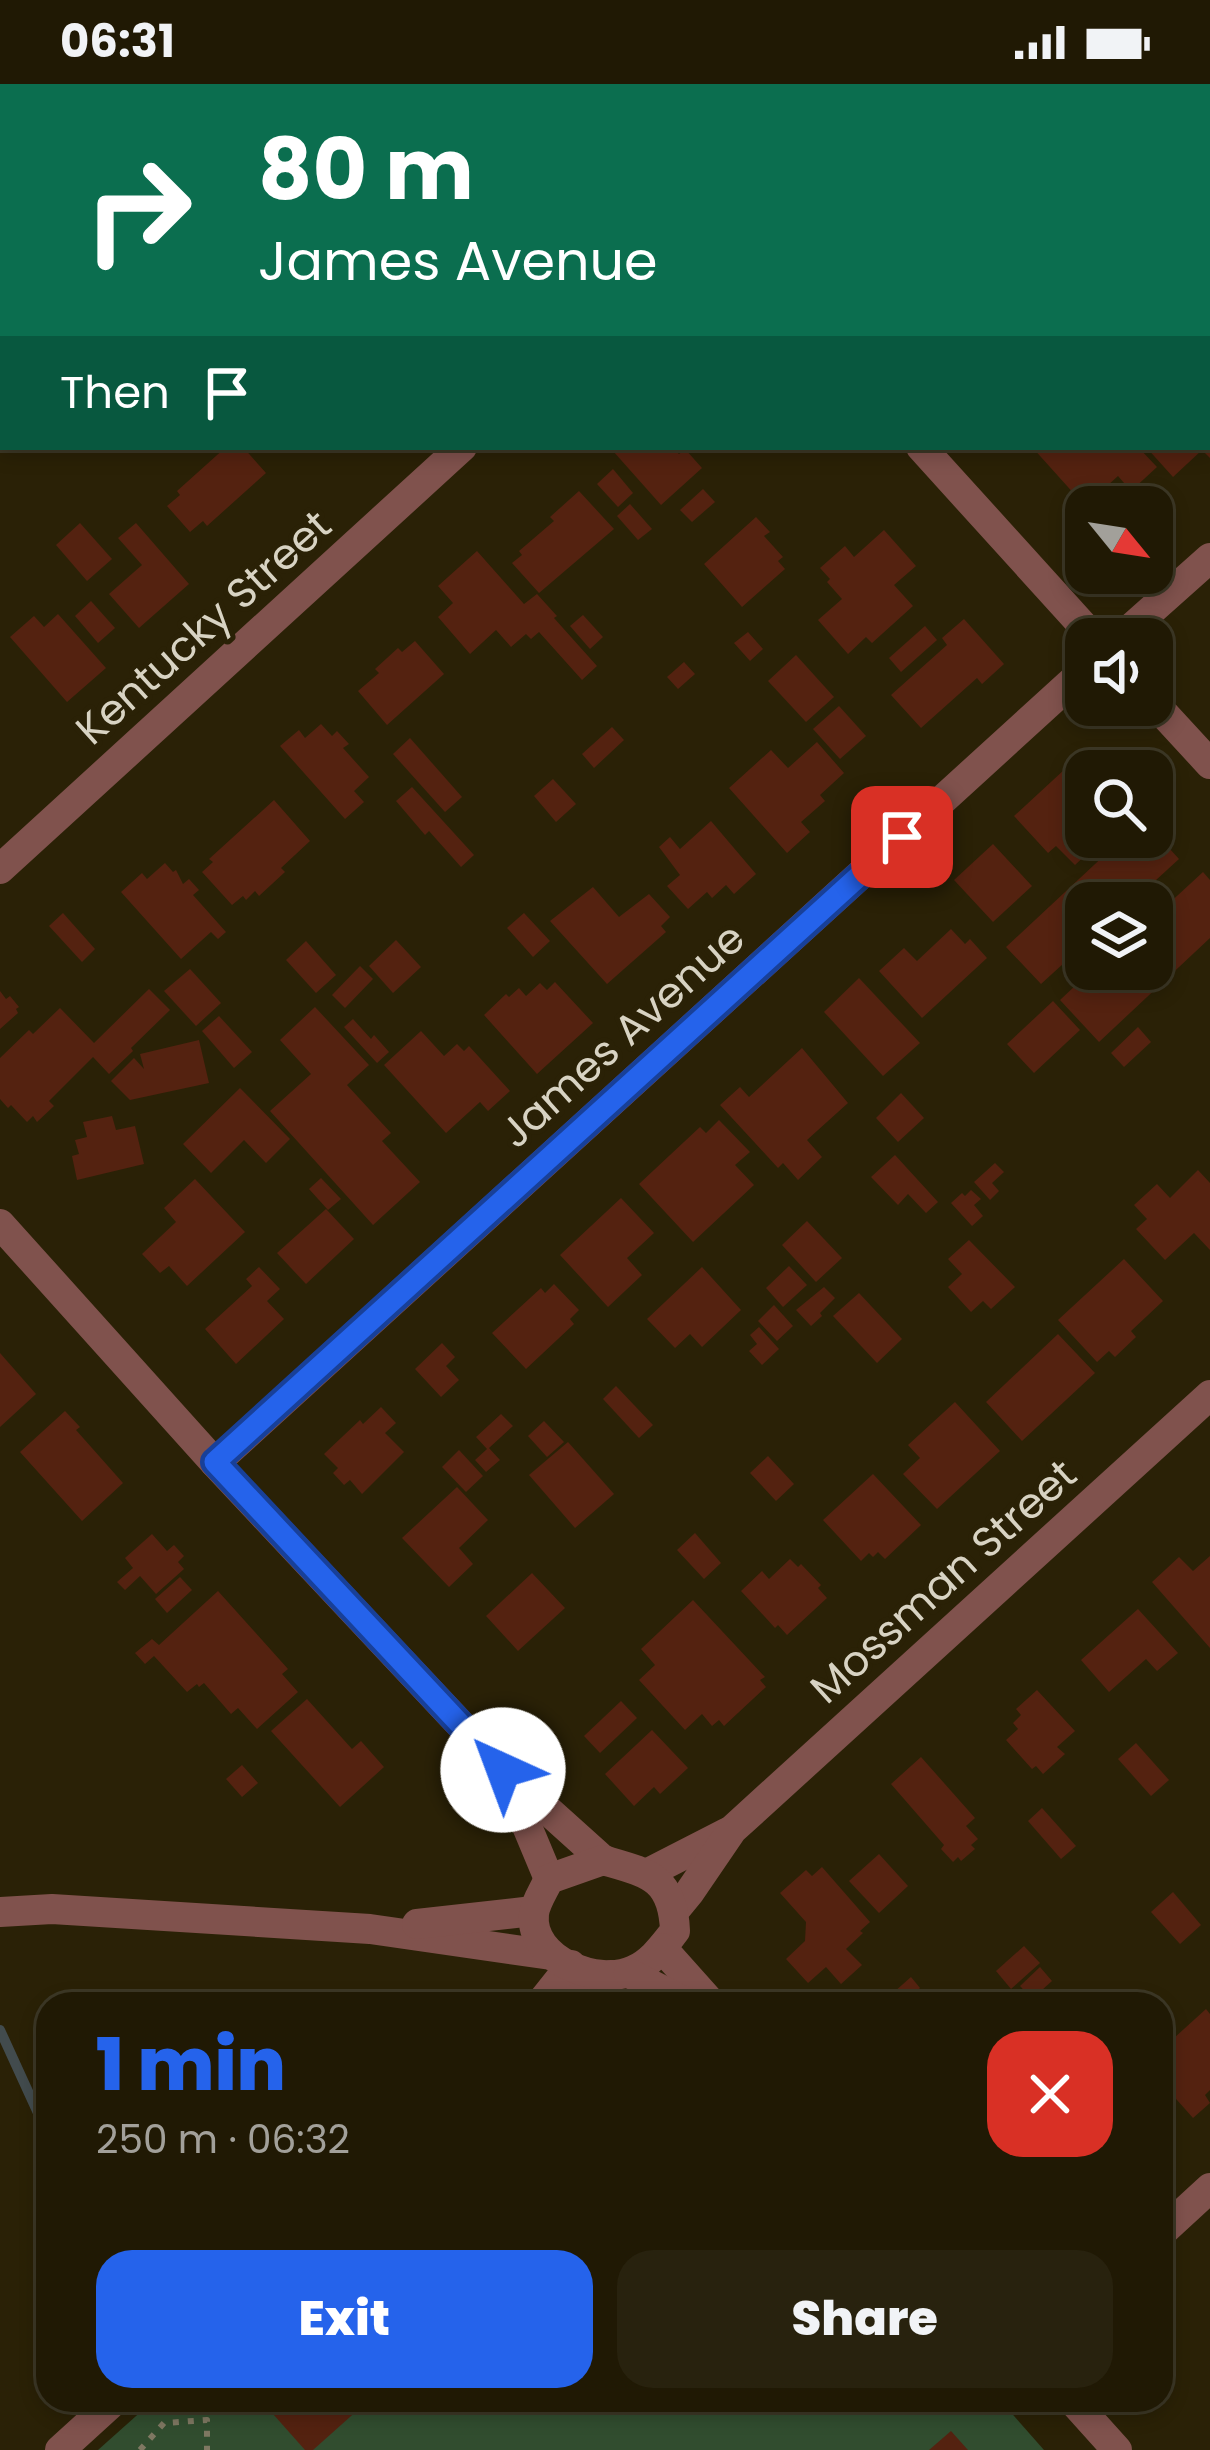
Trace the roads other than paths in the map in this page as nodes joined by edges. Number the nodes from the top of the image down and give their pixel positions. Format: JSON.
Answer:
{"nodes":[{"id":1,"x":459,"y":450,"type":"edge"},
{"id":2,"x":924,"y":450,"type":"edge"},
{"id":3,"x":1210,"y":558,"type":"edge"},
{"id":4,"x":1076,"y":618,"type":"edge"},
{"id":5,"x":1143,"y":618,"type":"edge"},
{"id":6,"x":1065,"y":688,"type":"edge"},
{"id":7,"x":1173,"y":724,"type":"edge"},
{"id":8,"x":1210,"y":764,"type":"edge"},
{"id":9,"x":0,"y":868,"type":"edge"},
{"id":10,"x":0,"y":1224,"type":"edge"},
{"id":11,"x":1210,"y":1395,"type":"edge"},
{"id":12,"x":215,"y":1462,"type":"junction"},
{"id":13,"x":503,"y":1770,"type":"junction"},
{"id":14,"x":732,"y":1830,"type":"junction"},
{"id":15,"x":603,"y":1860,"type":"junction"},
{"id":16,"x":648,"y":1873,"type":"junction"},
{"id":17,"x":549,"y":1879,"type":"junction"},
{"id":18,"x":674,"y":1910,"type":"junction"},
{"id":19,"x":533,"y":1911,"type":"junction"},
{"id":20,"x":0,"y":1912,"type":"edge"},
{"id":21,"x":370,"y":1929,"type":"junction"},
{"id":22,"x":662,"y":1948,"type":"junction"},
{"id":23,"x":561,"y":1960,"type":"junction"},
{"id":24,"x":620,"y":1974,"type":"junction"},
{"id":25,"x":546,"y":1992,"type":"edge"},
{"id":26,"x":589,"y":1992,"type":"edge"},
{"id":27,"x":661,"y":1992,"type":"edge"},
{"id":28,"x":701,"y":1992,"type":"edge"},
{"id":29,"x":1210,"y":2188,"type":"edge"},
{"id":30,"x":1173,"y":2222,"type":"edge"},
{"id":31,"x":102,"y":2412,"type":"edge"},
{"id":32,"x":1083,"y":2412,"type":"edge"},
{"id":33,"x":60,"y":2450,"type":"edge"},
{"id":34,"x":1118,"y":2450,"type":"edge"}],
"edges":[{"from":1,"to":9,"type":"street","name":"Kentucky Street"},
{"from":2,"to":4,"type":"street"},
{"from":3,"to":5,"type":"street"},
{"from":6,"to":12,"type":"street","name":"James Avenue"},
{"from":7,"to":8,"type":"street"},
{"from":10,"to":12,"type":"street"},
{"from":11,"to":14,"type":"street","name":"Mossman Street"},
{"from":12,"to":13,"type":"street"},
{"from":13,"to":15,"type":"street"},
{"from":13,"to":17,"type":"street"},
{"from":14,"to":16,"type":"street","name":"Mossman Street"},
{"from":14,"to":18,"type":"street","name":"Mossman Street"},
{"from":15,"to":16,"type":"street"},
{"from":15,"to":17,"type":"street"},
{"from":16,"to":18,"type":"street"},
{"from":17,"to":19,"type":"street"},
{"from":18,"to":22,"type":"street"},
{"from":19,"to":21,"type":"street"},
{"from":19,"to":23,"type":"street"},
{"from":20,"to":21,"type":"street"},
{"from":21,"to":23,"type":"street"},
{"from":22,"to":24,"type":"street"},
{"from":22,"to":28,"type":"street"},
{"from":23,"to":24,"type":"street"},
{"from":23,"to":25,"type":"street"},
{"from":24,"to":26,"type":"street"},
{"from":24,"to":27,"type":"street"},
{"from":29,"to":30,"type":"street"},
{"from":31,"to":33,"type":"street"},
{"from":32,"to":34,"type":"street"}]}
